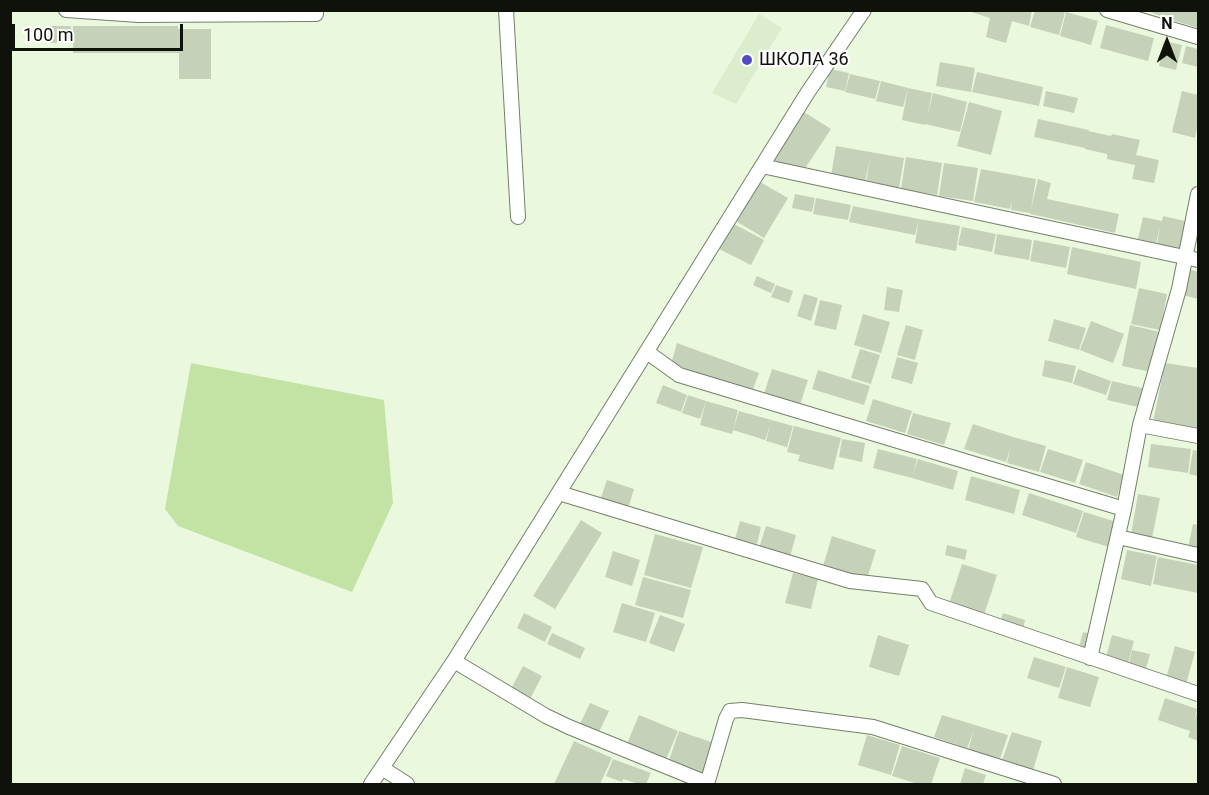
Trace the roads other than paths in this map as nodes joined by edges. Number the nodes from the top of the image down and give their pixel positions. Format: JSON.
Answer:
{"nodes":[{"id":1,"x":66,"y":10,"type":"edge"},
{"id":2,"x":316,"y":10,"type":"edge"},
{"id":3,"x":506,"y":10,"type":"edge"},
{"id":4,"x":864,"y":10,"type":"edge"},
{"id":5,"x":1107,"y":10,"type":"edge"},
{"id":6,"x":139,"y":13,"type":"edge"},
{"id":7,"x":1198,"y":37,"type":"edge"},
{"id":8,"x":762,"y":166,"type":"junction"},
{"id":9,"x":1198,"y":194,"type":"edge"},
{"id":10,"x":518,"y":217,"type":"dead end"},
{"id":11,"x":1192,"y":259,"type":"edge"},
{"id":12,"x":646,"y":352,"type":"junction"},
{"id":13,"x":1140,"y":425,"type":"junction"},
{"id":14,"x":1198,"y":436,"type":"edge"},
{"id":15,"x":559,"y":493,"type":"junction"},
{"id":16,"x":1124,"y":509,"type":"junction"},
{"id":17,"x":1118,"y":537,"type":"junction"},
{"id":18,"x":1198,"y":555,"type":"edge"},
{"id":19,"x":1090,"y":657,"type":"junction"},
{"id":20,"x":454,"y":661,"type":"junction"},
{"id":21,"x":1198,"y":694,"type":"edge"},
{"id":22,"x":382,"y":768,"type":"junction"},
{"id":23,"x":371,"y":784,"type":"edge"},
{"id":24,"x":407,"y":784,"type":"edge"},
{"id":25,"x":707,"y":784,"type":"edge"},
{"id":26,"x":1054,"y":784,"type":"edge"}],
"edges":[{"from":1,"to":6,"type":"street"},
{"from":2,"to":6,"type":"street"},
{"from":3,"to":10,"type":"street"},
{"from":4,"to":8,"type":"street"},
{"from":5,"to":7,"type":"street"},
{"from":8,"to":11,"type":"street"},
{"from":8,"to":12,"type":"street"},
{"from":9,"to":11,"type":"street"},
{"from":11,"to":13,"type":"street"},
{"from":12,"to":15,"type":"street"},
{"from":12,"to":16,"type":"street"},
{"from":13,"to":14,"type":"street"},
{"from":13,"to":16,"type":"street"},
{"from":15,"to":19,"type":"street"},
{"from":15,"to":20,"type":"street"},
{"from":16,"to":17,"type":"street"},
{"from":17,"to":18,"type":"street"},
{"from":17,"to":19,"type":"street"},
{"from":19,"to":21,"type":"street"},
{"from":20,"to":22,"type":"street"},
{"from":20,"to":25,"type":"street"},
{"from":22,"to":23,"type":"street"},
{"from":22,"to":24,"type":"street"},
{"from":25,"to":26,"type":"street"}]}
